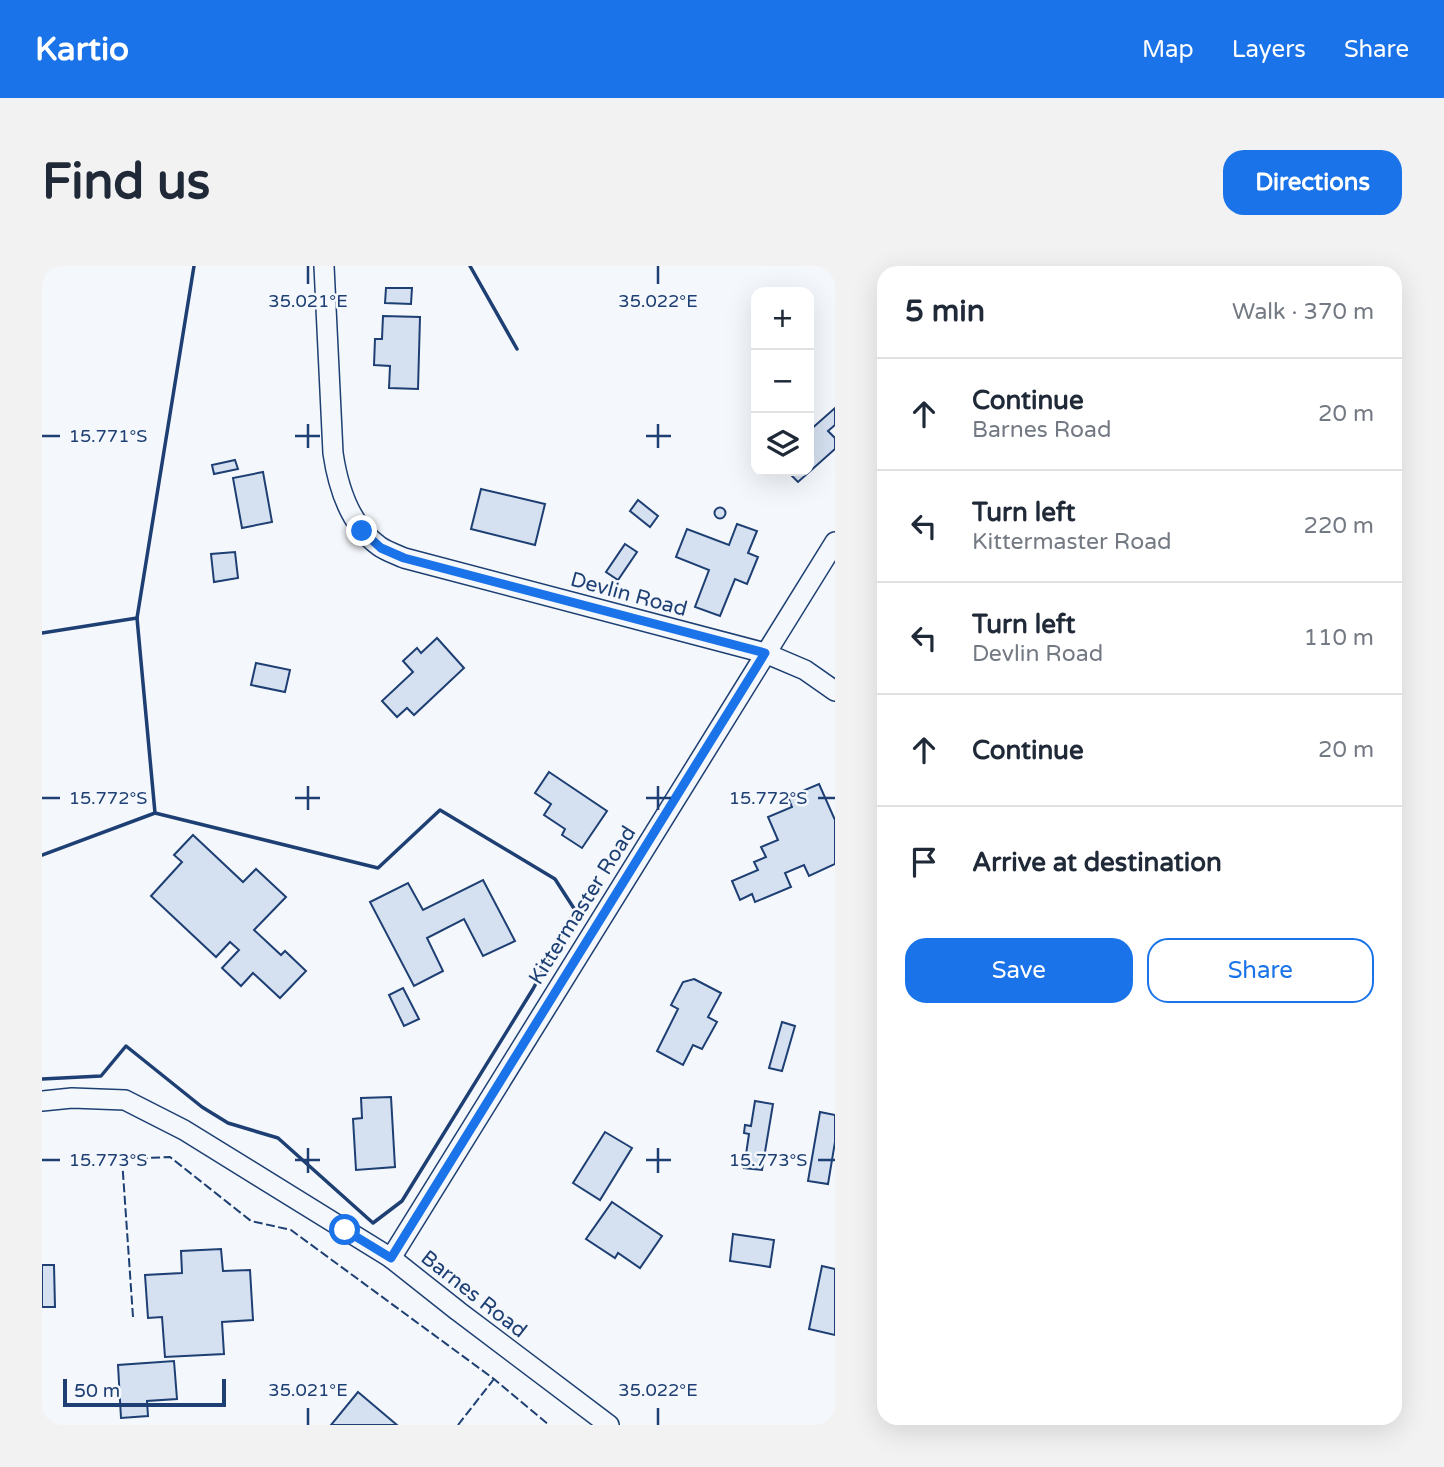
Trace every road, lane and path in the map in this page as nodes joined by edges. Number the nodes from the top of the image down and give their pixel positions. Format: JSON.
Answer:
{"nodes":[{"id":1,"x":324,"y":266,"type":"edge"},
{"id":2,"x":835,"y":542,"type":"edge"},
{"id":3,"x":765,"y":653,"type":"junction"},
{"id":4,"x":835,"y":691,"type":"edge"},
{"id":5,"x":42,"y":1101,"type":"edge"},
{"id":6,"x":391,"y":1258,"type":"junction"},
{"id":7,"x":609,"y":1425,"type":"edge"}],
"edges":[{"from":1,"to":3,"type":"street","name":"Devlin Road"},
{"from":2,"to":3,"type":"street","name":"Kittermaster Road"},
{"from":3,"to":4,"type":"street","name":"Devlin Road"},
{"from":3,"to":6,"type":"street","name":"Kittermaster Road"},
{"from":5,"to":6,"type":"street","name":"Barnes Road"},
{"from":6,"to":7,"type":"street","name":"Barnes Road"}]}
